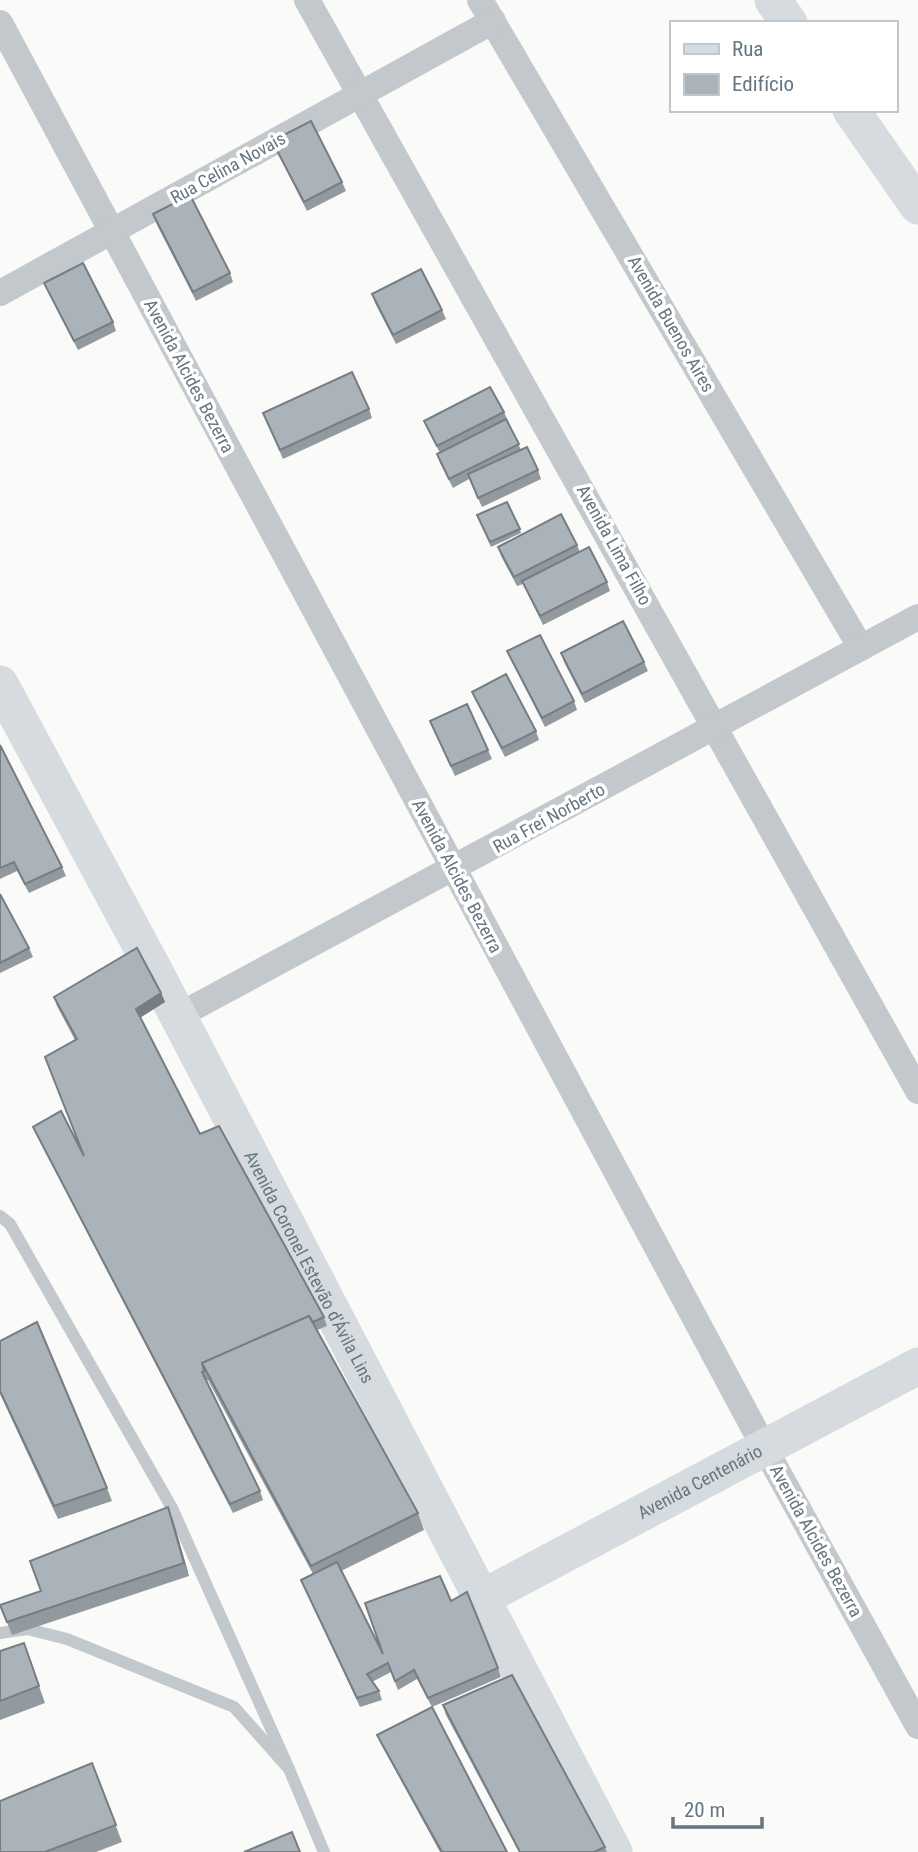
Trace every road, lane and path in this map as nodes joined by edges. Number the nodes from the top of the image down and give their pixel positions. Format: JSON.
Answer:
{"nodes":[{"id":1,"x":307,"y":0,"type":"edge"},
{"id":2,"x":773,"y":0,"type":"edge"},
{"id":3,"x":487,"y":10,"type":"edge"},
{"id":4,"x":788,"y":21,"type":"edge"},
{"id":5,"x":0,"y":23,"type":"edge"},
{"id":6,"x":361,"y":94,"type":"junction"},
{"id":7,"x":852,"y":112,"type":"edge"},
{"id":8,"x":918,"y":206,"type":"edge"},
{"id":9,"x":112,"y":232,"type":"junction"},
{"id":10,"x":0,"y":293,"type":"edge"},
{"id":11,"x":918,"y":617,"type":"edge"},
{"id":12,"x":861,"y":648,"type":"junction"},
{"id":13,"x":0,"y":684,"type":"edge"},
{"id":14,"x":715,"y":726,"type":"junction"},
{"id":15,"x":454,"y":870,"type":"junction"},
{"id":16,"x":178,"y":1016,"type":"junction"},
{"id":17,"x":918,"y":1091,"type":"edge"},
{"id":18,"x":0,"y":1216,"type":"edge"},
{"id":19,"x":918,"y":1366,"type":"edge"},
{"id":20,"x":764,"y":1447,"type":"junction"},
{"id":21,"x":481,"y":1598,"type":"junction"},
{"id":22,"x":0,"y":1633,"type":"edge"},
{"id":23,"x":918,"y":1726,"type":"edge"},
{"id":24,"x":289,"y":1769,"type":"junction"},
{"id":25,"x":324,"y":1852,"type":"edge"},
{"id":26,"x":614,"y":1852,"type":"edge"}],
"edges":[{"from":1,"to":6,"type":"street","name":"Avenida Lima Filho"},
{"from":2,"to":4,"type":"street"},
{"from":3,"to":6,"type":"street","name":"Rua Celina Novais"},
{"from":3,"to":12,"type":"street","name":"Avenida Buenos Aires"},
{"from":5,"to":9,"type":"street","name":"Avenida Alcides Bezerra"},
{"from":6,"to":9,"type":"street","name":"Rua Celina Novais"},
{"from":6,"to":14,"type":"street","name":"Avenida Lima Filho"},
{"from":7,"to":8,"type":"street"},
{"from":9,"to":10,"type":"street","name":"Rua Celina Novais"},
{"from":9,"to":15,"type":"street","name":"Avenida Alcides Bezerra"},
{"from":11,"to":12,"type":"street","name":"Rua Frei Norberto"},
{"from":12,"to":14,"type":"street","name":"Rua Frei Norberto"},
{"from":13,"to":16,"type":"street","name":"Avenida Coronel Estevão d'Ávila Lins"},
{"from":14,"to":15,"type":"street","name":"Rua Frei Norberto"},
{"from":14,"to":17,"type":"street","name":"Avenida Lima Filho"},
{"from":15,"to":16,"type":"street","name":"Rua Frei Norberto"},
{"from":15,"to":20,"type":"street","name":"Avenida Alcides Bezerra"},
{"from":16,"to":21,"type":"street","name":"Avenida Coronel Estevão d'Ávila Lins"},
{"from":18,"to":24,"type":"lane"},
{"from":19,"to":20,"type":"street","name":"Avenida Centenário"},
{"from":20,"to":21,"type":"street","name":"Avenida Centenário"},
{"from":20,"to":23,"type":"street","name":"Avenida Alcides Bezerra"},
{"from":21,"to":26,"type":"street","name":"Avenida Coronel Estevão d'Ávila Lins"},
{"from":22,"to":24,"type":"lane"},
{"from":24,"to":25,"type":"lane"}]}
